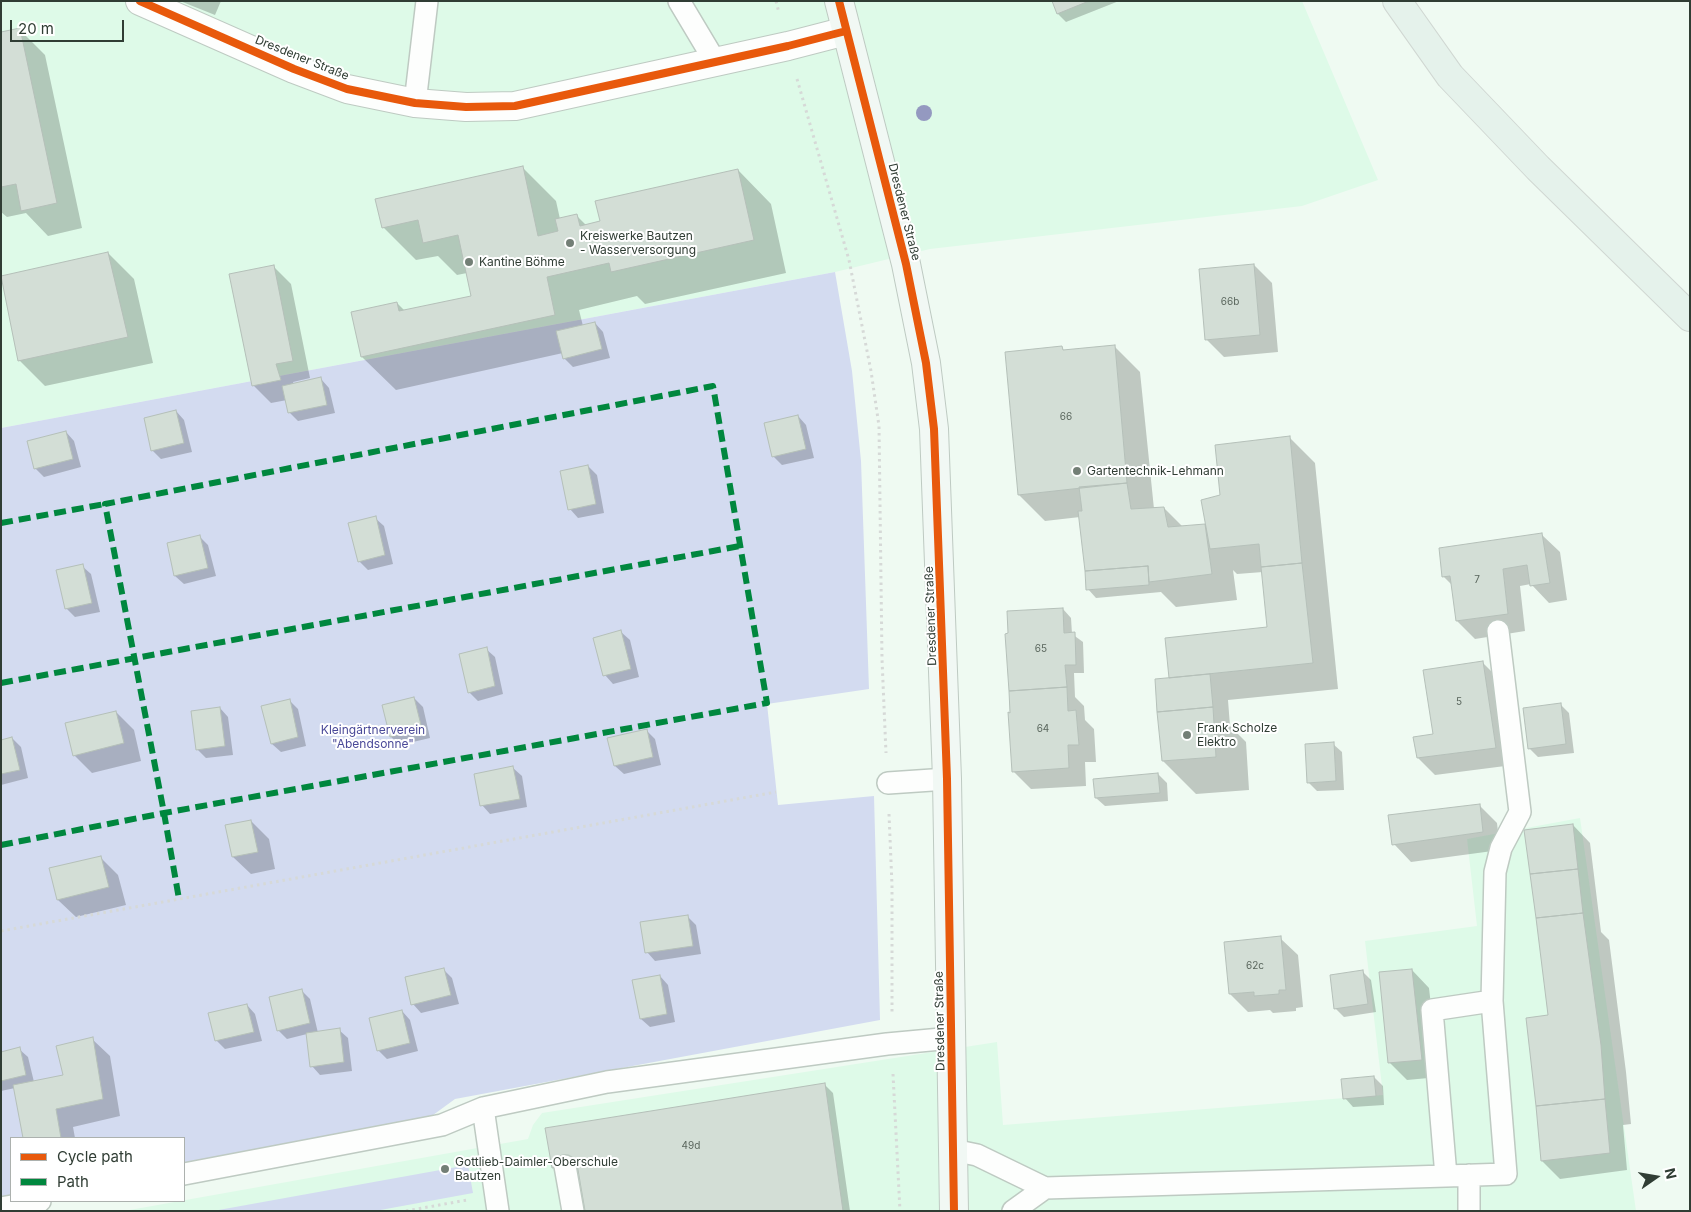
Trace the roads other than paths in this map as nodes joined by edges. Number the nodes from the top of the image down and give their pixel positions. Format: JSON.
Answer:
{"nodes":[{"id":1,"x":140,"y":1,"type":"edge"},
{"id":2,"x":427,"y":1,"type":"edge"},
{"id":3,"x":679,"y":1,"type":"edge"},
{"id":4,"x":839,"y":1,"type":"edge"},
{"id":5,"x":1397,"y":1,"type":"edge"},
{"id":6,"x":846,"y":31,"type":"junction"},
{"id":7,"x":716,"y":63,"type":"junction"},
{"id":8,"x":415,"y":103,"type":"junction"},
{"id":9,"x":1690,"y":317,"type":"edge"},
{"id":10,"x":1498,"y":631,"type":"dead end"},
{"id":11,"x":947,"y":779,"type":"junction"},
{"id":12,"x":888,"y":782,"type":"road end"},
{"id":13,"x":1492,"y":1001,"type":"junction"},
{"id":14,"x":952,"y":1038,"type":"junction"},
{"id":15,"x":483,"y":1108,"type":"junction"},
{"id":16,"x":953,"y":1150,"type":"junction"},
{"id":17,"x":565,"y":1166,"type":"dead end"},
{"id":18,"x":185,"y":1174,"type":"edge"},
{"id":19,"x":1469,"y":1175,"type":"junction"},
{"id":20,"x":1446,"y":1176,"type":"junction"},
{"id":21,"x":1045,"y":1188,"type":"junction"},
{"id":22,"x":34,"y":1202,"type":"edge"},
{"id":23,"x":497,"y":1203,"type":"edge"},
{"id":24,"x":1,"y":1208,"type":"edge"},
{"id":25,"x":573,"y":1211,"type":"edge"},
{"id":26,"x":954,"y":1211,"type":"edge"},
{"id":27,"x":1013,"y":1211,"type":"edge"},
{"id":28,"x":1469,"y":1211,"type":"edge"}],
"edges":[{"from":1,"to":8,"type":"street","name":"Dresdener Straße"},
{"from":2,"to":8,"type":"lane"},
{"from":3,"to":7,"type":"lane"},
{"from":4,"to":6,"type":"main road","name":"Dresdener Straße"},
{"from":5,"to":9,"type":"main road"},
{"from":6,"to":7,"type":"street","name":"Dresdener Straße"},
{"from":6,"to":11,"type":"main road","name":"Dresdener Straße"},
{"from":7,"to":8,"type":"street","name":"Dresdener Straße"},
{"from":10,"to":13,"type":"lane"},
{"from":11,"to":12,"type":"lane"},
{"from":11,"to":14,"type":"main road","name":"Dresdener Straße"},
{"from":13,"to":19,"type":"lane"},
{"from":13,"to":20,"type":"lane"},
{"from":14,"to":15,"type":"lane"},
{"from":14,"to":16,"type":"main road","name":"Dresdener Straße"},
{"from":15,"to":18,"type":"lane"},
{"from":15,"to":23,"type":"lane"},
{"from":16,"to":21,"type":"lane"},
{"from":16,"to":26,"type":"main road","name":"Dresdener Straße"},
{"from":17,"to":25,"type":"lane"},
{"from":19,"to":20,"type":"lane"},
{"from":19,"to":28,"type":"lane"},
{"from":20,"to":21,"type":"lane"},
{"from":21,"to":27,"type":"lane"},
{"from":22,"to":24,"type":"lane"}]}
